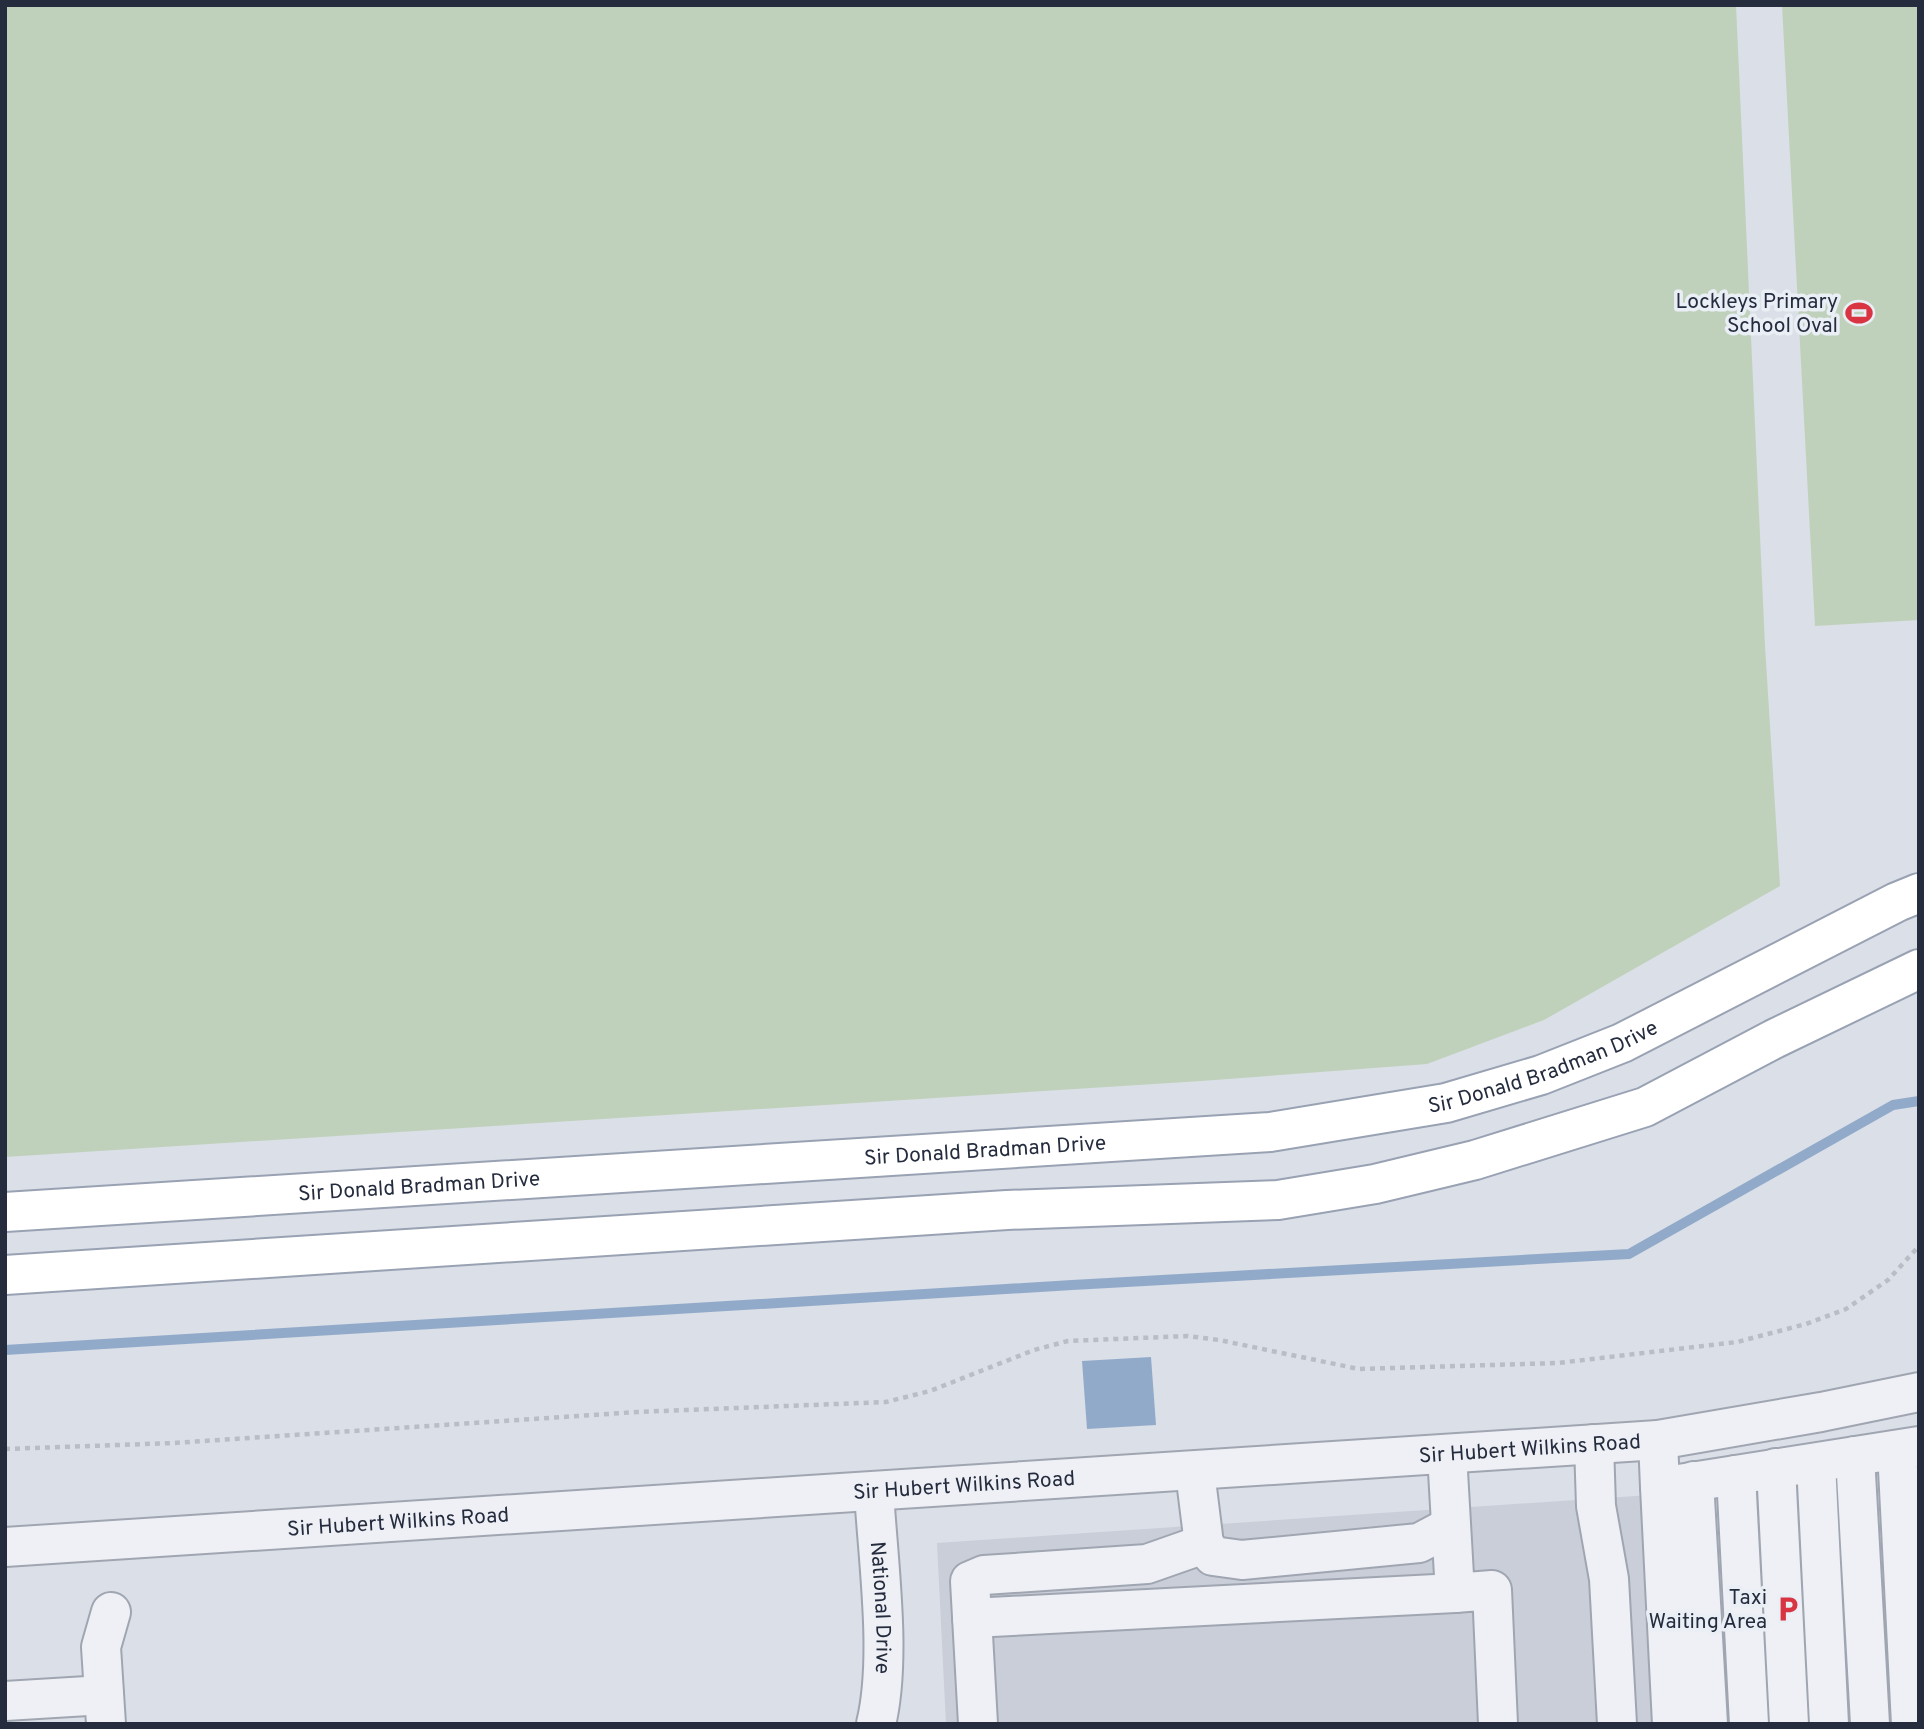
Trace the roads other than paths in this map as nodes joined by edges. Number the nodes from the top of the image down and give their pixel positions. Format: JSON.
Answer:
{"nodes":[{"id":1,"x":1919,"y":893,"type":"edge"},
{"id":2,"x":1919,"y":969,"type":"edge"},
{"id":3,"x":5,"y":1212,"type":"edge"},
{"id":4,"x":5,"y":1275,"type":"edge"},
{"id":5,"x":1919,"y":1392,"type":"edge"},
{"id":6,"x":1658,"y":1440,"type":"junction"},
{"id":7,"x":1594,"y":1444,"type":"junction"},
{"id":8,"x":1908,"y":1448,"type":"edge"},
{"id":9,"x":1447,"y":1454,"type":"junction"},
{"id":10,"x":1855,"y":1456,"type":"junction"},
{"id":11,"x":1816,"y":1462,"type":"junction"},
{"id":12,"x":1776,"y":1468,"type":"junction"},
{"id":13,"x":1195,"y":1472,"type":"junction"},
{"id":14,"x":1736,"y":1475,"type":"junction"},
{"id":15,"x":1677,"y":1484,"type":"junction"},
{"id":16,"x":874,"y":1492,"type":"junction"},
{"id":17,"x":1451,"y":1526,"type":"junction"},
{"id":18,"x":1204,"y":1544,"type":"junction"},
{"id":19,"x":5,"y":1548,"type":"edge"},
{"id":20,"x":1455,"y":1593,"type":"junction"},
{"id":21,"x":111,"y":1612,"type":"dead end"},
{"id":22,"x":972,"y":1618,"type":"junction"},
{"id":23,"x":5,"y":1701,"type":"edge"},
{"id":24,"x":105,"y":1709,"type":"edge"},
{"id":25,"x":876,"y":1724,"type":"edge"},
{"id":26,"x":978,"y":1724,"type":"edge"},
{"id":27,"x":1498,"y":1724,"type":"edge"},
{"id":28,"x":1617,"y":1724,"type":"edge"},
{"id":29,"x":1672,"y":1724,"type":"edge"},
{"id":30,"x":1708,"y":1724,"type":"edge"},
{"id":31,"x":1749,"y":1724,"type":"edge"},
{"id":32,"x":1789,"y":1724,"type":"edge"},
{"id":33,"x":1829,"y":1724,"type":"edge"},
{"id":34,"x":1870,"y":1724,"type":"edge"},
{"id":35,"x":1910,"y":1724,"type":"edge"}],
"edges":[{"from":1,"to":3,"type":"main road","name":"Sir Donald Bradman Drive"},
{"from":2,"to":4,"type":"main road"},
{"from":5,"to":6,"type":"street","name":"Sir Hubert Wilkins Road"},
{"from":6,"to":7,"type":"street","name":"Sir Hubert Wilkins Road"},
{"from":6,"to":15,"type":"street"},
{"from":7,"to":9,"type":"street","name":"Sir Hubert Wilkins Road"},
{"from":7,"to":28,"type":"street"},
{"from":8,"to":10,"type":"street"},
{"from":8,"to":35,"type":"street"},
{"from":9,"to":13,"type":"street","name":"Sir Hubert Wilkins Road"},
{"from":9,"to":17,"type":"street"},
{"from":10,"to":11,"type":"street"},
{"from":10,"to":34,"type":"street"},
{"from":11,"to":12,"type":"street"},
{"from":11,"to":33,"type":"street"},
{"from":12,"to":14,"type":"street"},
{"from":12,"to":32,"type":"street"},
{"from":13,"to":16,"type":"street","name":"Sir Hubert Wilkins Road"},
{"from":13,"to":18,"type":"street"},
{"from":14,"to":15,"type":"street"},
{"from":14,"to":31,"type":"street"},
{"from":15,"to":29,"type":"street"},
{"from":15,"to":30,"type":"street"},
{"from":16,"to":19,"type":"street","name":"Sir Hubert Wilkins Road"},
{"from":16,"to":25,"type":"street","name":"National Drive"},
{"from":17,"to":18,"type":"street"},
{"from":17,"to":20,"type":"street"},
{"from":18,"to":22,"type":"street"},
{"from":20,"to":22,"type":"street"},
{"from":20,"to":27,"type":"street"},
{"from":21,"to":24,"type":"street"},
{"from":22,"to":26,"type":"street"},
{"from":23,"to":24,"type":"street"}]}
